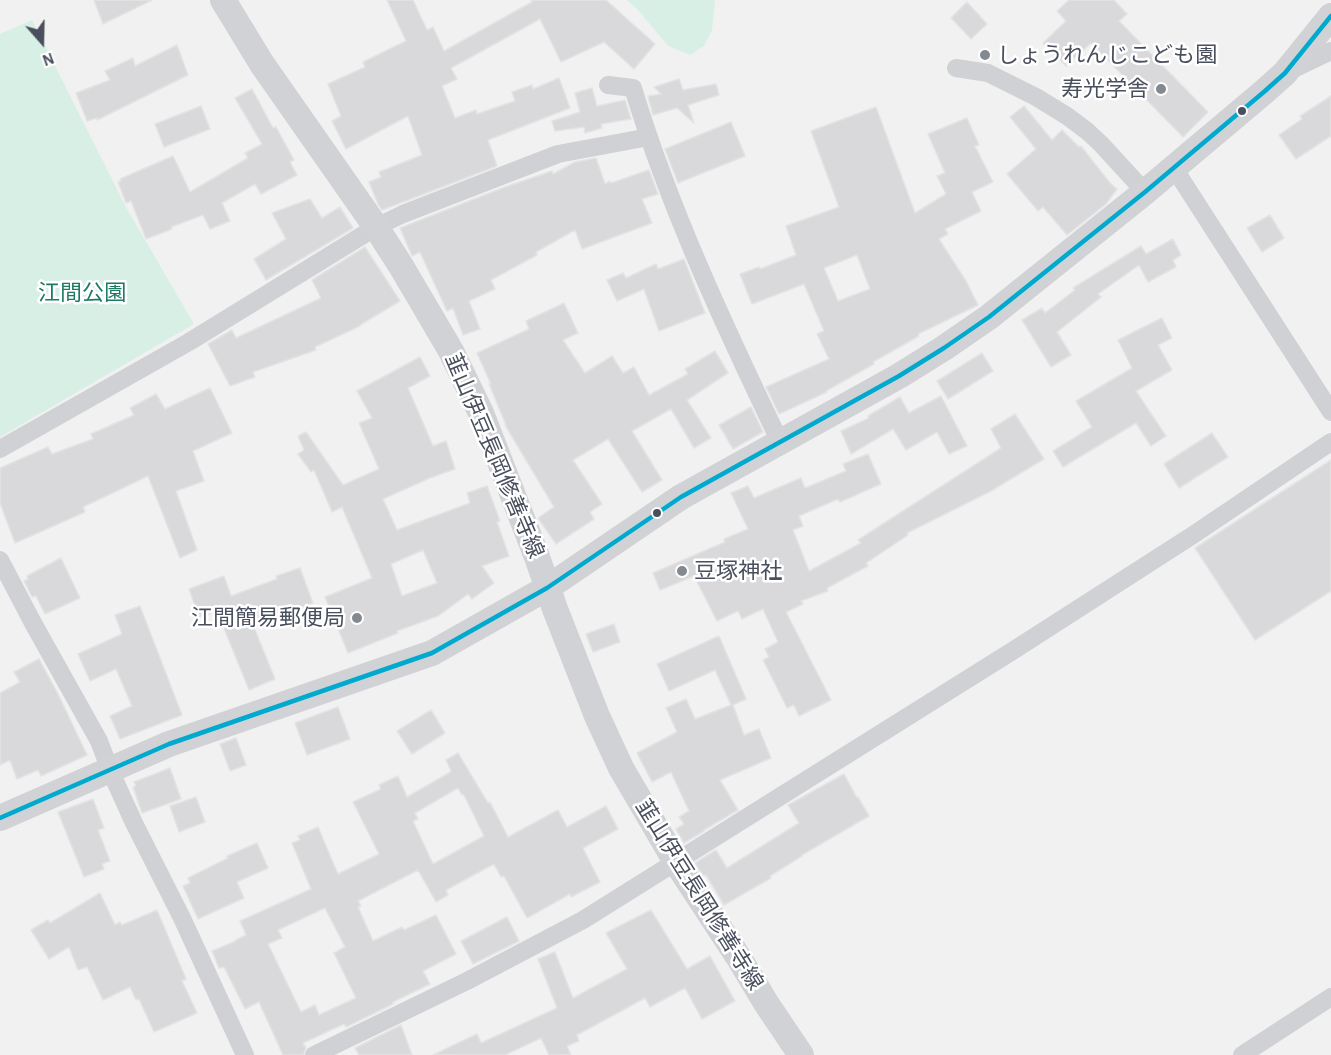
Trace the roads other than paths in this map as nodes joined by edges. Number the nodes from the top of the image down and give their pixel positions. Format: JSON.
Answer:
{"nodes":[{"id":1,"x":223,"y":0,"type":"edge"},
{"id":2,"x":1331,"y":16,"type":"edge"},
{"id":3,"x":1331,"y":51,"type":"edge"},
{"id":4,"x":956,"y":68,"type":"dead end"},
{"id":5,"x":1285,"y":73,"type":"junction"},
{"id":6,"x":608,"y":85,"type":"dead end"},
{"id":7,"x":648,"y":137,"type":"junction"},
{"id":8,"x":1174,"y":168,"type":"junction"},
{"id":9,"x":1145,"y":192,"type":"junction"},
{"id":10,"x":376,"y":227,"type":"junction"},
{"id":11,"x":1331,"y":412,"type":"edge"},
{"id":12,"x":780,"y":442,"type":"junction"},
{"id":13,"x":1331,"y":442,"type":"edge"},
{"id":14,"x":0,"y":449,"type":"edge"},
{"id":15,"x":0,"y":560,"type":"edge"},
{"id":16,"x":547,"y":588,"type":"junction"},
{"id":17,"x":110,"y":770,"type":"junction"},
{"id":18,"x":0,"y":818,"type":"edge"},
{"id":19,"x":676,"y":862,"type":"junction"},
{"id":20,"x":1331,"y":997,"type":"edge"},
{"id":21,"x":245,"y":1055,"type":"edge"},
{"id":22,"x":314,"y":1055,"type":"edge"},
{"id":23,"x":801,"y":1055,"type":"edge"},
{"id":24,"x":1242,"y":1055,"type":"edge"}],
"edges":[{"from":1,"to":10,"type":"main road","name":"韮山伊豆長岡修善寺線"},
{"from":2,"to":5,"type":"main road"},
{"from":3,"to":5,"type":"street"},
{"from":4,"to":9,"type":"street"},
{"from":5,"to":8,"type":"main road"},
{"from":6,"to":7,"type":"street"},
{"from":7,"to":10,"type":"street"},
{"from":7,"to":12,"type":"street"},
{"from":8,"to":9,"type":"main road"},
{"from":8,"to":11,"type":"street"},
{"from":9,"to":12,"type":"main road"},
{"from":10,"to":14,"type":"street"},
{"from":10,"to":16,"type":"main road","name":"韮山伊豆長岡修善寺線"},
{"from":12,"to":16,"type":"main road"},
{"from":13,"to":19,"type":"street"},
{"from":15,"to":17,"type":"street"},
{"from":16,"to":17,"type":"main road"},
{"from":16,"to":19,"type":"main road","name":"韮山伊豆長岡修善寺線"},
{"from":17,"to":18,"type":"main road"},
{"from":17,"to":21,"type":"street"},
{"from":19,"to":22,"type":"street"},
{"from":19,"to":23,"type":"main road","name":"韮山伊豆長岡修善寺線"},
{"from":20,"to":24,"type":"street"}]}
